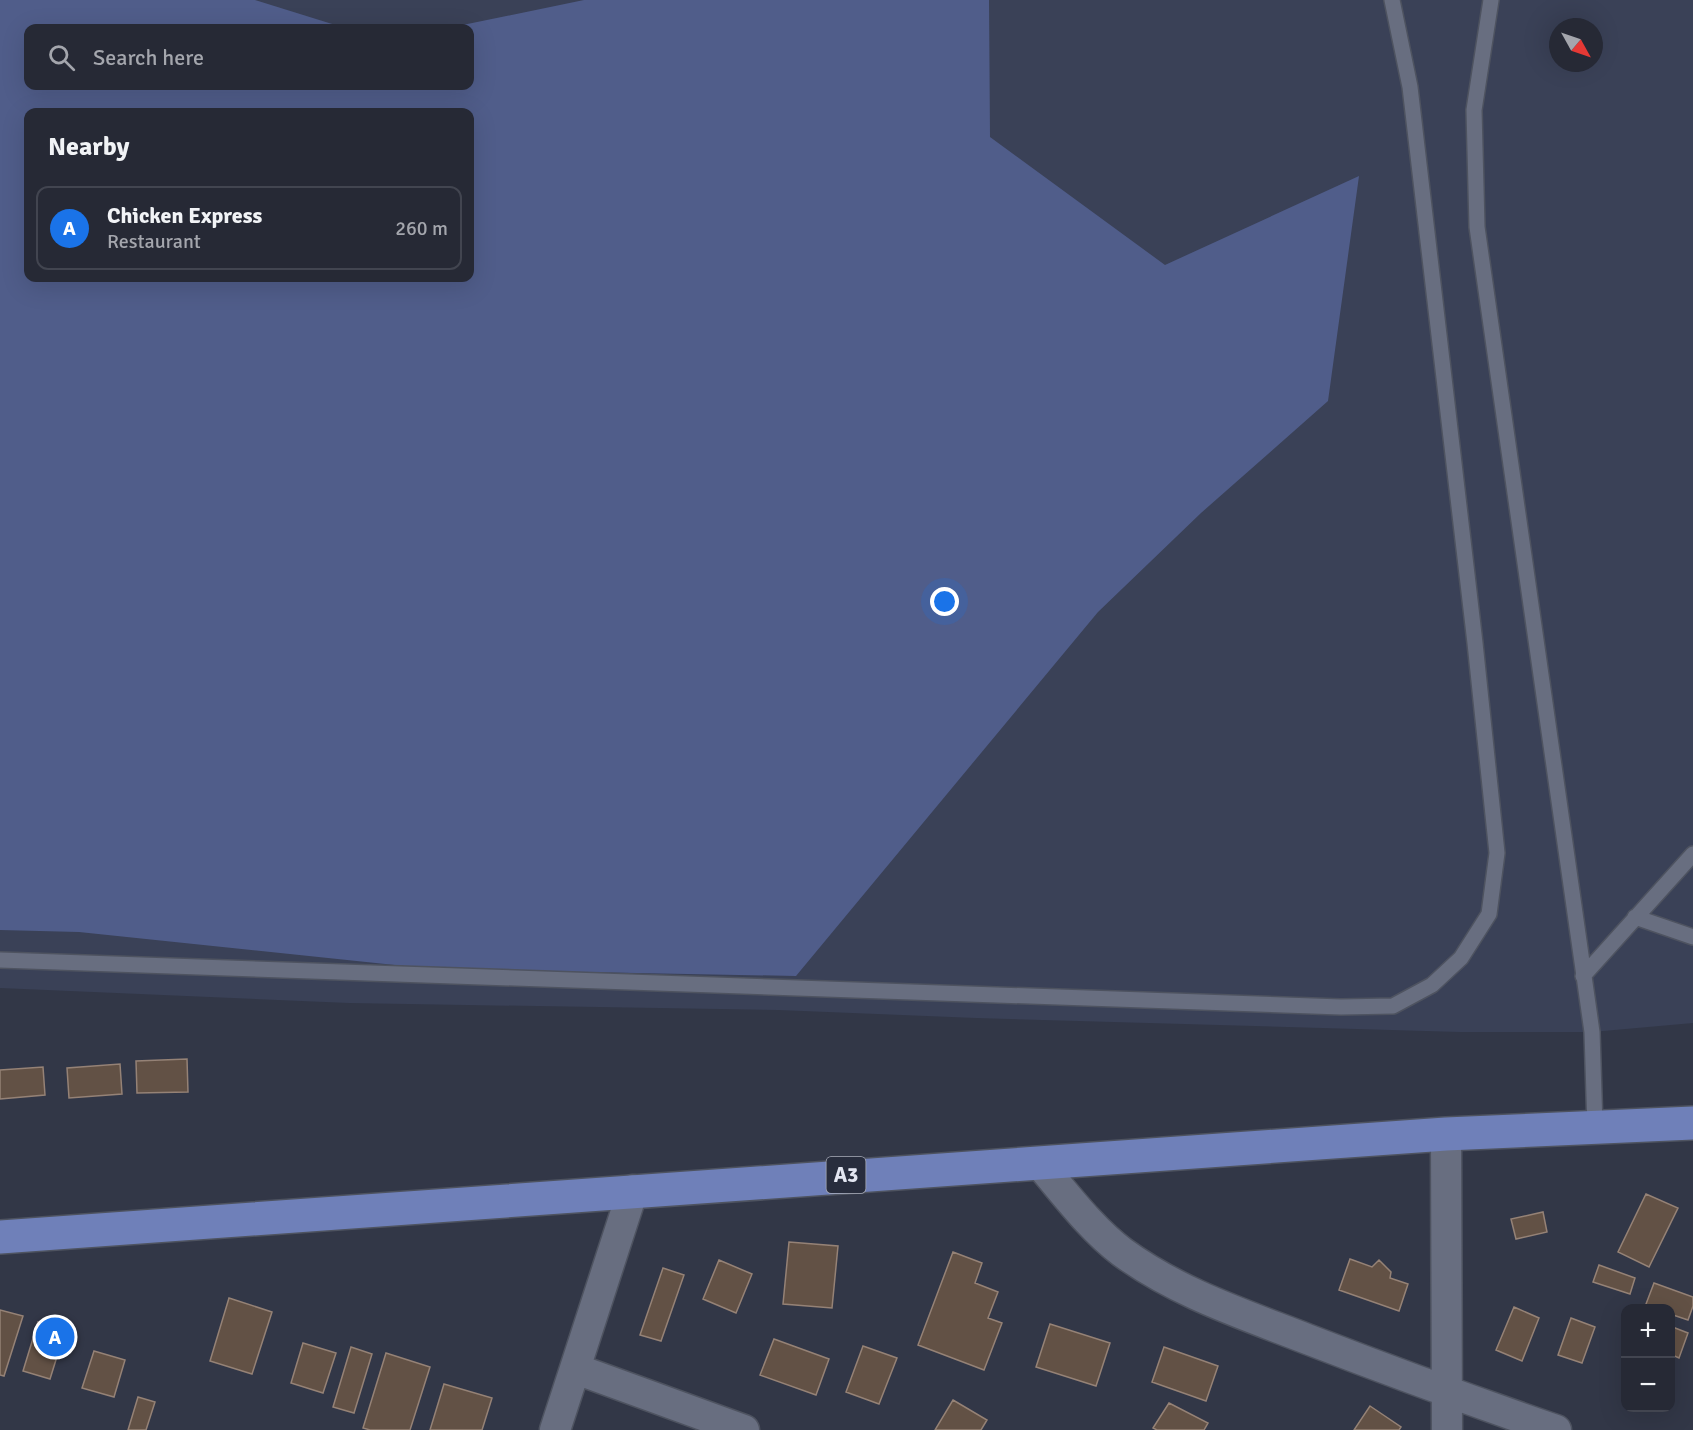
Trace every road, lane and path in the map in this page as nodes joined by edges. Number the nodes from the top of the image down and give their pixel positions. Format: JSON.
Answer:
{"nodes":[{"id":1,"x":1392,"y":0,"type":"edge"},
{"id":2,"x":1491,"y":0,"type":"edge"},
{"id":3,"x":1693,"y":854,"type":"edge"},
{"id":4,"x":1635,"y":917,"type":"junction"},
{"id":5,"x":1693,"y":937,"type":"edge"},
{"id":6,"x":0,"y":960,"type":"edge"},
{"id":7,"x":1583,"y":976,"type":"junction"},
{"id":8,"x":1692,"y":1124,"type":"edge"},
{"id":9,"x":1595,"y":1127,"type":"junction"},
{"id":10,"x":1446,"y":1134,"type":"junction"},
{"id":11,"x":1038,"y":1162,"type":"junction"},
{"id":12,"x":633,"y":1190,"type":"junction"},
{"id":13,"x":0,"y":1237,"type":"edge"},
{"id":14,"x":576,"y":1370,"type":"junction"},
{"id":15,"x":1448,"y":1393,"type":"junction"},
{"id":16,"x":555,"y":1430,"type":"edge"},
{"id":17,"x":744,"y":1430,"type":"edge"},
{"id":18,"x":1447,"y":1430,"type":"edge"},
{"id":19,"x":1556,"y":1430,"type":"edge"}],
"edges":[{"from":1,"to":6,"type":"lane"},
{"from":2,"to":7,"type":"lane"},
{"from":3,"to":4,"type":"lane"},
{"from":4,"to":5,"type":"lane"},
{"from":4,"to":7,"type":"lane"},
{"from":7,"to":9,"type":"lane"},
{"from":8,"to":9,"type":"highway","number":"A3"},
{"from":9,"to":10,"type":"highway","number":"A3"},
{"from":10,"to":11,"type":"highway","number":"A3"},
{"from":10,"to":15,"type":"street"},
{"from":11,"to":12,"type":"highway","number":"A3"},
{"from":11,"to":15,"type":"street"},
{"from":12,"to":13,"type":"highway","number":"A3"},
{"from":12,"to":14,"type":"street"},
{"from":14,"to":16,"type":"street"},
{"from":14,"to":17,"type":"street"},
{"from":15,"to":18,"type":"street"},
{"from":15,"to":19,"type":"street"}]}
